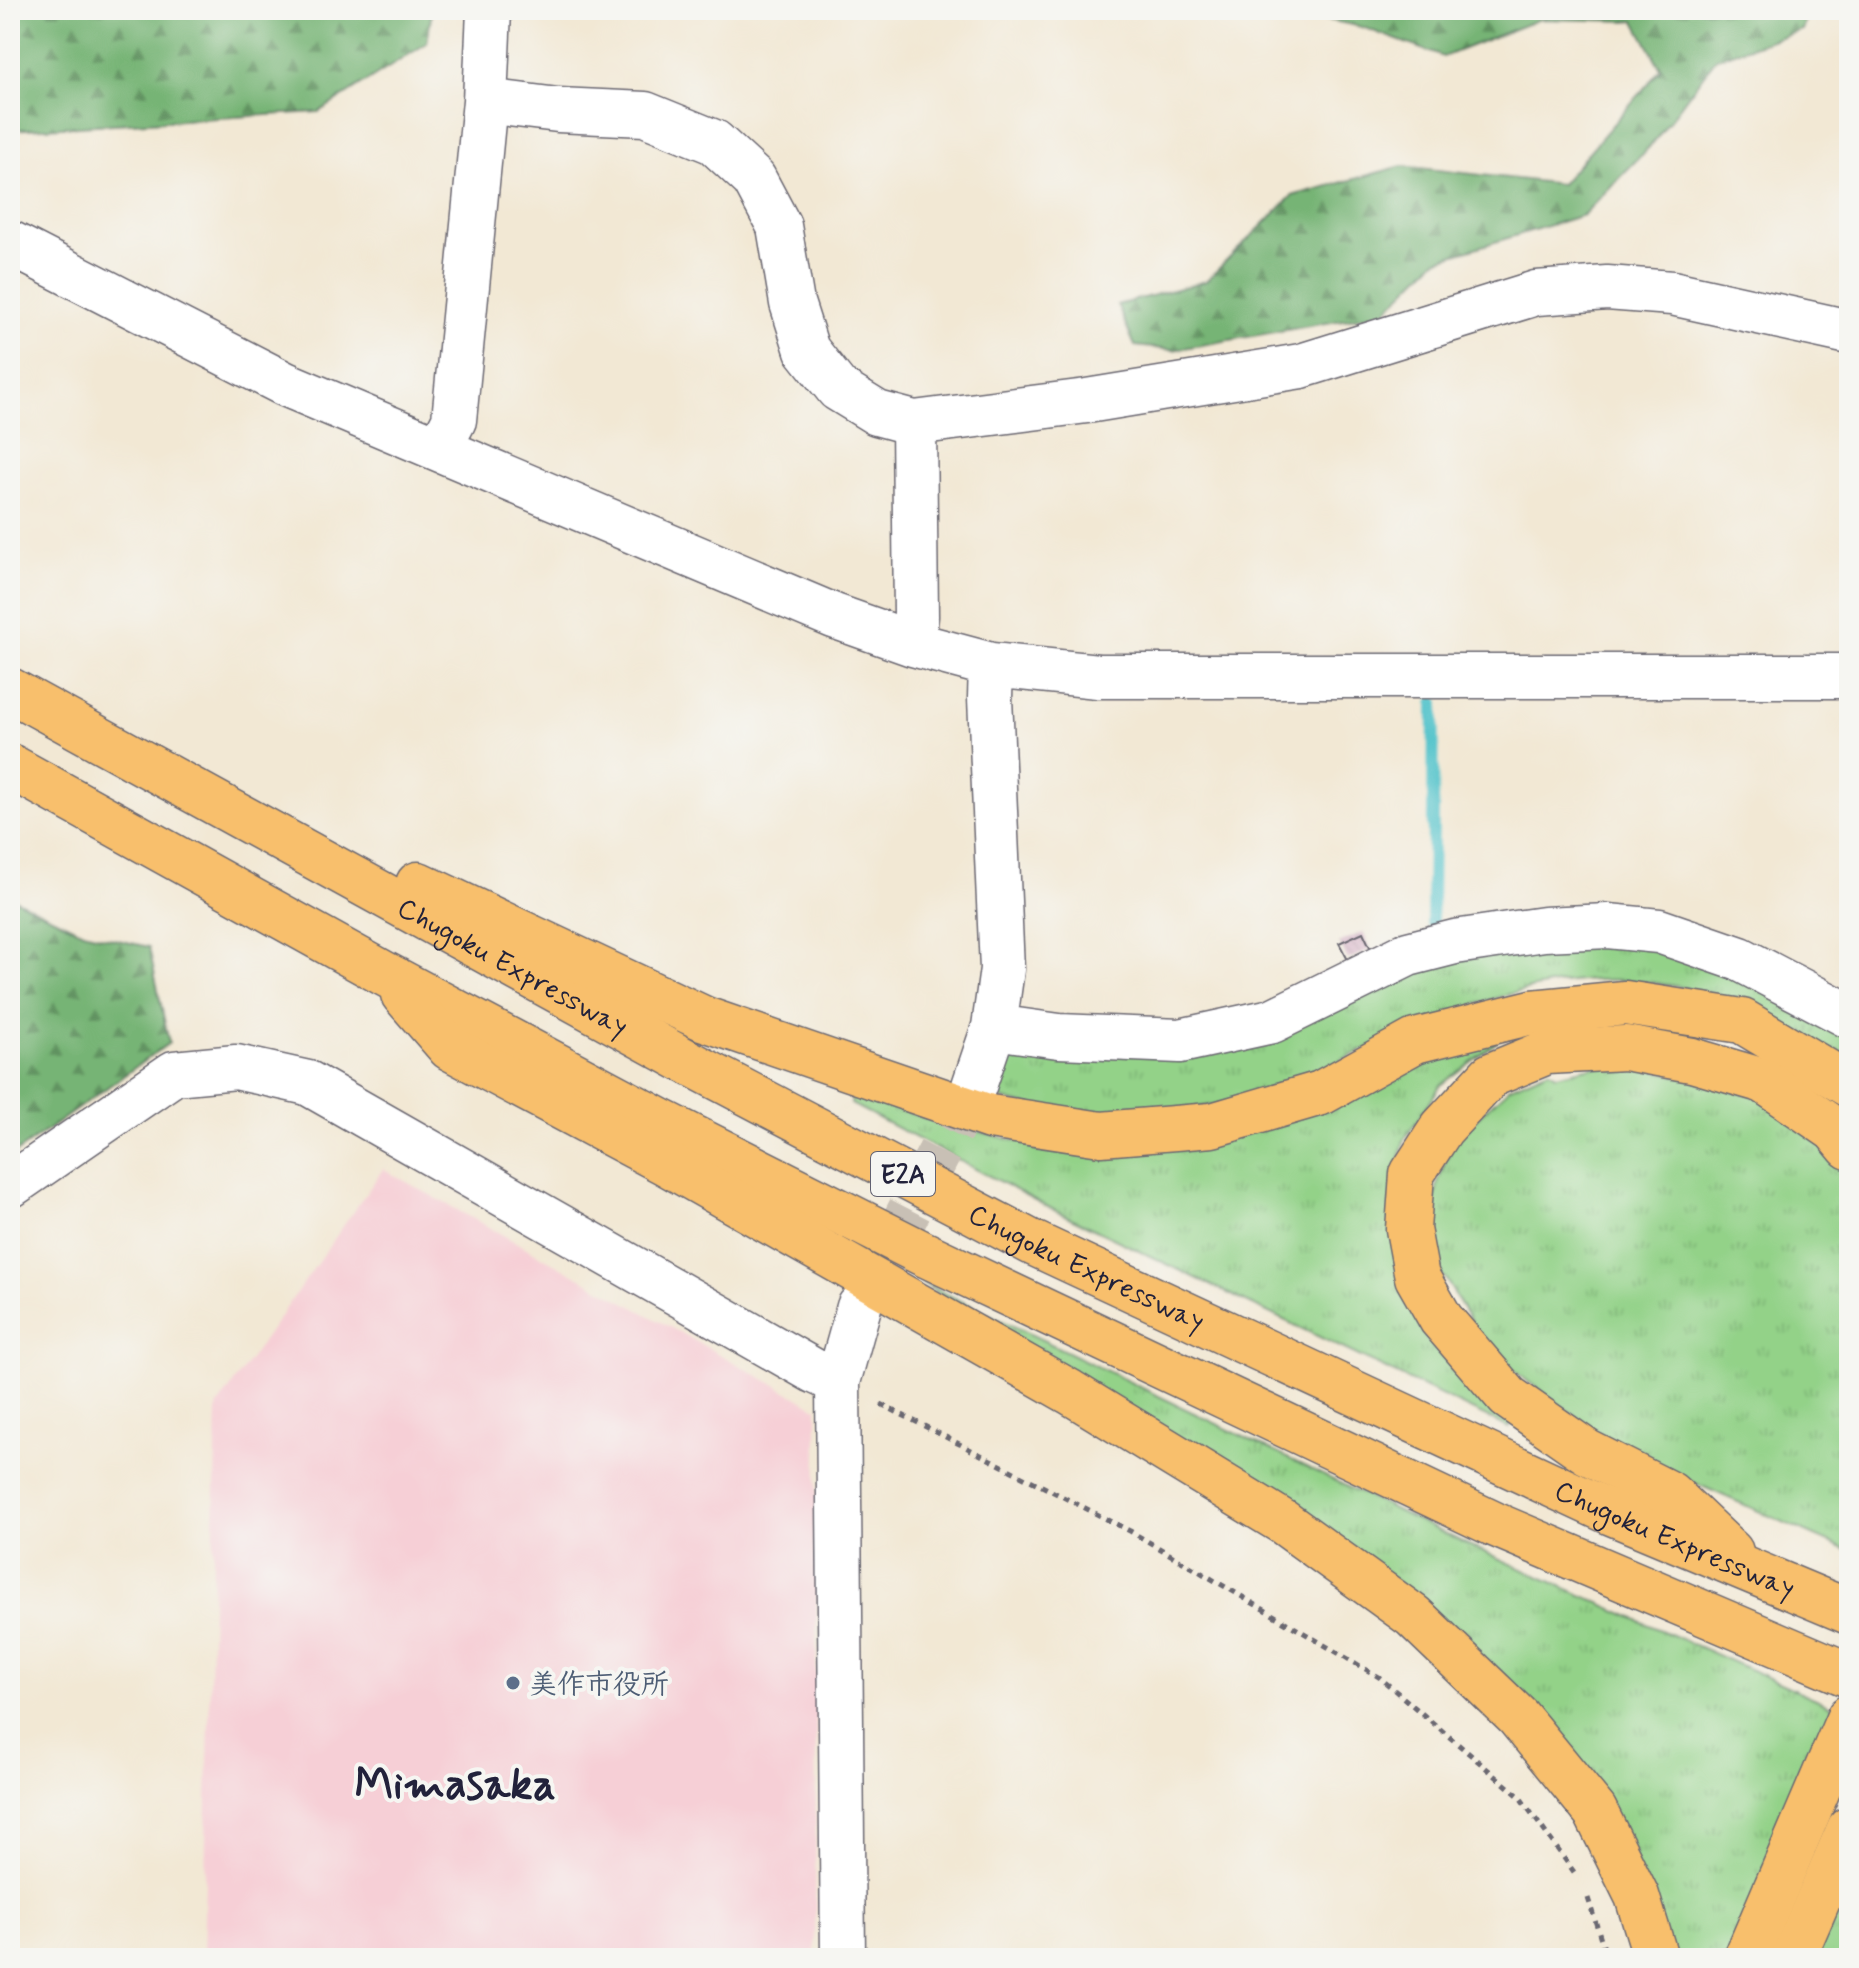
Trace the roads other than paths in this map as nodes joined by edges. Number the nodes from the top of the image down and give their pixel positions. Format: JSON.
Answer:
{"nodes":[{"id":1,"x":489,"y":10,"type":"edge"},
{"id":2,"x":485,"y":101,"type":"junction"},
{"id":3,"x":10,"y":243,"type":"edge"},
{"id":4,"x":1849,"y":332,"type":"edge"},
{"id":5,"x":914,"y":423,"type":"junction"},
{"id":6,"x":439,"y":449,"type":"junction"},
{"id":7,"x":913,"y":644,"type":"junction"},
{"id":8,"x":991,"y":665,"type":"junction"},
{"id":9,"x":1849,"y":676,"type":"edge"},
{"id":10,"x":23,"y":697,"type":"edge"},
{"id":11,"x":10,"y":766,"type":"edge"},
{"id":12,"x":385,"y":974,"type":"junction"},
{"id":13,"x":1849,"y":1016,"type":"edge"},
{"id":14,"x":994,"y":1027,"type":"junction"},
{"id":15,"x":1849,"y":1085,"type":"edge"},
{"id":16,"x":974,"y":1086,"type":"tunnel mouth"},
{"id":17,"x":1849,"y":1147,"type":"edge"},
{"id":18,"x":10,"y":1186,"type":"edge"},
{"id":19,"x":859,"y":1307,"type":"tunnel mouth"},
{"id":20,"x":838,"y":1382,"type":"junction"},
{"id":21,"x":1752,"y":1571,"type":"junction"},
{"id":22,"x":1837,"y":1607,"type":"edge"},
{"id":23,"x":1849,"y":1675,"type":"edge"},
{"id":24,"x":1849,"y":1717,"type":"edge"},
{"id":25,"x":1849,"y":1829,"type":"edge"},
{"id":26,"x":843,"y":1958,"type":"edge"},
{"id":27,"x":1656,"y":1958,"type":"edge"},
{"id":28,"x":1746,"y":1958,"type":"edge"},
{"id":29,"x":1793,"y":1958,"type":"edge"}],
"edges":[{"from":1,"to":2,"type":"street"},
{"from":2,"to":5,"type":"street"},
{"from":2,"to":6,"type":"street"},
{"from":3,"to":6,"type":"street"},
{"from":4,"to":5,"type":"street"},
{"from":5,"to":7,"type":"street"},
{"from":6,"to":7,"type":"street"},
{"from":7,"to":8,"type":"street"},
{"from":8,"to":9,"type":"street"},
{"from":8,"to":14,"type":"street"},
{"from":10,"to":15,"type":"highway"},
{"from":10,"to":21,"type":"highway","name":"Chugoku Expressway","number":"E2A"},
{"from":11,"to":12,"type":"highway","name":"Chugoku Expressway","number":"E2A"},
{"from":12,"to":23,"type":"highway","name":"Chugoku Expressway","number":"E2A"},
{"from":12,"to":27,"type":"highway"},
{"from":13,"to":14,"type":"street"},
{"from":14,"to":16,"type":"street"},
{"from":17,"to":21,"type":"highway"},
{"from":18,"to":20,"type":"street"},
{"from":19,"to":20,"type":"street"},
{"from":20,"to":26,"type":"street"},
{"from":21,"to":22,"type":"highway","name":"Chugoku Expressway","number":"E2A"},
{"from":24,"to":28,"type":"highway"},
{"from":25,"to":29,"type":"highway"}]}
